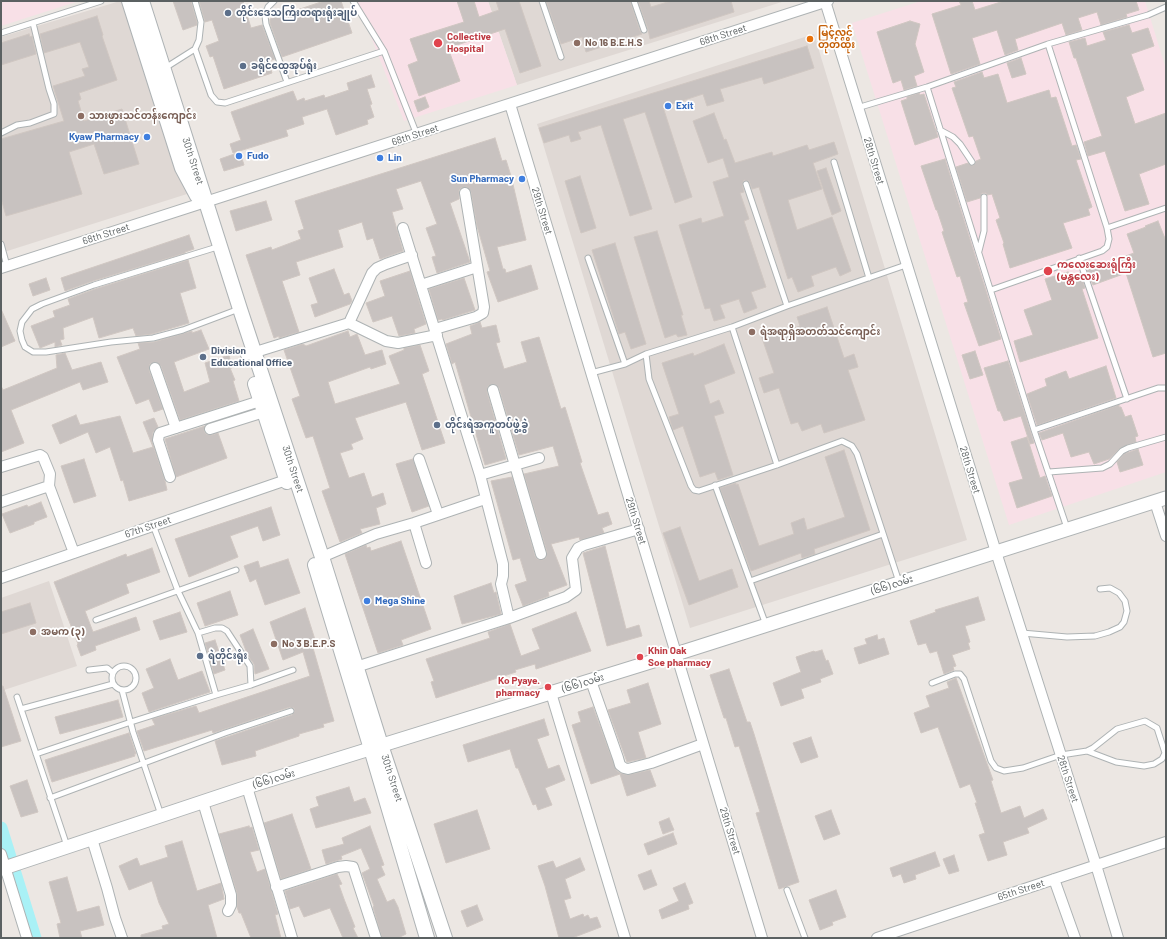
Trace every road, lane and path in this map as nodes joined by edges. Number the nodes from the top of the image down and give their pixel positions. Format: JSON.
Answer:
{"nodes":[{"id":1,"x":79,"y":1,"type":"edge"},
{"id":2,"x":101,"y":1,"type":"edge"},
{"id":3,"x":129,"y":1,"type":"edge"},
{"id":4,"x":142,"y":1,"type":"edge"},
{"id":5,"x":195,"y":1,"type":"edge"},
{"id":6,"x":274,"y":1,"type":"edge"},
{"id":7,"x":353,"y":1,"type":"edge"},
{"id":8,"x":542,"y":1,"type":"edge"},
{"id":9,"x":634,"y":1,"type":"edge"},
{"id":10,"x":826,"y":1,"type":"edge"},
{"id":11,"x":1166,"y":7,"type":"edge"},
{"id":12,"x":78,"y":8,"type":"junction"},
{"id":13,"x":33,"y":22,"type":"junction"},
{"id":14,"x":644,"y":30,"type":"dead end"},
{"id":15,"x":1,"y":33,"type":"edge"},
{"id":16,"x":1048,"y":44,"type":"junction"},
{"id":17,"x":195,"y":49,"type":"junction"},
{"id":18,"x":384,"y":51,"type":"junction"},
{"id":19,"x":561,"y":57,"type":"dead end"},
{"id":20,"x":158,"y":72,"type":"junction"},
{"id":21,"x":286,"y":82,"type":"junction"},
{"id":22,"x":926,"y":87,"type":"junction"},
{"id":23,"x":510,"y":104,"type":"junction"},
{"id":24,"x":857,"y":108,"type":"junction"},
{"id":25,"x":940,"y":130,"type":"junction"},
{"id":26,"x":1,"y":133,"type":"edge"},
{"id":27,"x":416,"y":135,"type":"junction"},
{"id":28,"x":834,"y":162,"type":"dead end"},
{"id":29,"x":972,"y":162,"type":"dead end"},
{"id":30,"x":746,"y":184,"type":"dead end"},
{"id":31,"x":465,"y":193,"type":"dead end"},
{"id":32,"x":984,"y":196,"type":"dead end"},
{"id":33,"x":203,"y":202,"type":"junction"},
{"id":34,"x":1166,"y":208,"type":"edge"},
{"id":35,"x":403,"y":228,"type":"dead end"},
{"id":36,"x":1107,"y":228,"type":"junction"},
{"id":37,"x":1,"y":244,"type":"edge"},
{"id":38,"x":214,"y":248,"type":"junction"},
{"id":39,"x":979,"y":252,"type":"junction"},
{"id":40,"x":412,"y":255,"type":"junction"},
{"id":41,"x":588,"y":258,"type":"dead end"},
{"id":42,"x":1079,"y":258,"type":"junction"},
{"id":43,"x":906,"y":265,"type":"junction"},
{"id":44,"x":4,"y":267,"type":"edge"},
{"id":45,"x":478,"y":267,"type":"junction"},
{"id":46,"x":868,"y":278,"type":"junction"},
{"id":47,"x":422,"y":285,"type":"junction"},
{"id":48,"x":991,"y":290,"type":"junction"},
{"id":49,"x":787,"y":306,"type":"junction"},
{"id":50,"x":237,"y":310,"type":"junction"},
{"id":51,"x":349,"y":323,"type":"junction"},
{"id":52,"x":732,"y":327,"type":"junction"},
{"id":53,"x":436,"y":332,"type":"junction"},
{"id":54,"x":250,"y":354,"type":"junction"},
{"id":55,"x":646,"y":354,"type":"junction"},
{"id":56,"x":625,"y":364,"type":"junction"},
{"id":57,"x":155,"y":368,"type":"dead end"},
{"id":58,"x":591,"y":373,"type":"junction"},
{"id":59,"x":1166,"y":388,"type":"edge"},
{"id":60,"x":493,"y":390,"type":"dead end"},
{"id":61,"x":1127,"y":399,"type":"junction"},
{"id":62,"x":262,"y":407,"type":"junction"},
{"id":63,"x":176,"y":428,"type":"junction"},
{"id":64,"x":210,"y":429,"type":"dead end"},
{"id":65,"x":1034,"y":430,"type":"junction"},
{"id":66,"x":1166,"y":437,"type":"edge"},
{"id":67,"x":539,"y":458,"type":"dead end"},
{"id":68,"x":419,"y":459,"type":"dead end"},
{"id":69,"x":516,"y":464,"type":"junction"},
{"id":70,"x":777,"y":465,"type":"junction"},
{"id":71,"x":1,"y":467,"type":"edge"},
{"id":72,"x":1049,"y":472,"type":"junction"},
{"id":73,"x":480,"y":475,"type":"junction"},
{"id":74,"x":170,"y":478,"type":"dead end"},
{"id":75,"x":291,"y":478,"type":"junction"},
{"id":76,"x":715,"y":485,"type":"junction"},
{"id":77,"x":48,"y":486,"type":"junction"},
{"id":78,"x":485,"y":499,"type":"junction"},
{"id":79,"x":1160,"y":500,"type":"edge"},
{"id":80,"x":1,"y":502,"type":"edge"},
{"id":81,"x":438,"y":514,"type":"junction"},
{"id":82,"x":414,"y":523,"type":"junction"},
{"id":83,"x":153,"y":526,"type":"junction"},
{"id":84,"x":639,"y":529,"type":"junction"},
{"id":85,"x":1067,"y":529,"type":"junction"},
{"id":86,"x":883,"y":534,"type":"junction"},
{"id":87,"x":1166,"y":536,"type":"edge"},
{"id":88,"x":996,"y":552,"type":"junction"},
{"id":89,"x":74,"y":553,"type":"junction"},
{"id":90,"x":541,"y":554,"type":"dead end"},
{"id":91,"x":322,"y":557,"type":"junction"},
{"id":92,"x":426,"y":563,"type":"dead end"},
{"id":93,"x":236,"y":570,"type":"dead end"},
{"id":94,"x":1,"y":578,"type":"edge"},
{"id":95,"x":750,"y":581,"type":"junction"},
{"id":96,"x":899,"y":583,"type":"junction"},
{"id":97,"x":1100,"y":589,"type":"dead end"},
{"id":98,"x":178,"y":591,"type":"junction"},
{"id":99,"x":509,"y":618,"type":"junction"},
{"id":100,"x":96,"y":620,"type":"dead end"},
{"id":101,"x":766,"y":625,"type":"junction"},
{"id":102,"x":198,"y":633,"type":"junction"},
{"id":103,"x":1022,"y":633,"type":"junction"},
{"id":104,"x":676,"y":654,"type":"junction"},
{"id":105,"x":356,"y":666,"type":"junction"},
{"id":106,"x":89,"y":670,"type":"dead end"},
{"id":107,"x":293,"y":670,"type":"dead end"},
{"id":108,"x":113,"y":673,"type":"junction"},
{"id":109,"x":591,"y":680,"type":"junction"},
{"id":110,"x":932,"y":683,"type":"dead end"},
{"id":111,"x":113,"y":684,"type":"junction"},
{"id":112,"x":251,"y":685,"type":"junction"},
{"id":113,"x":122,"y":690,"type":"junction"},
{"id":114,"x":551,"y":693,"type":"junction"},
{"id":115,"x":216,"y":695,"type":"junction"},
{"id":116,"x":17,"y":697,"type":"dead end"},
{"id":117,"x":21,"y":709,"type":"junction"},
{"id":118,"x":291,"y":711,"type":"dead end"},
{"id":119,"x":131,"y":722,"type":"junction"},
{"id":120,"x":703,"y":744,"type":"junction"},
{"id":121,"x":376,"y":747,"type":"junction"},
{"id":122,"x":1087,"y":751,"type":"junction"},
{"id":123,"x":36,"y":754,"type":"junction"},
{"id":124,"x":1061,"y":755,"type":"junction"},
{"id":125,"x":144,"y":763,"type":"junction"},
{"id":126,"x":247,"y":787,"type":"junction"},
{"id":127,"x":50,"y":798,"type":"junction"},
{"id":128,"x":203,"y":802,"type":"junction"},
{"id":129,"x":161,"y":816,"type":"junction"},
{"id":130,"x":92,"y":839,"type":"junction"},
{"id":131,"x":1166,"y":842,"type":"edge"},
{"id":132,"x":67,"y":847,"type":"junction"},
{"id":133,"x":1,"y":854,"type":"edge"},
{"id":134,"x":1096,"y":865,"type":"junction"},
{"id":135,"x":7,"y":867,"type":"edge"},
{"id":136,"x":1054,"y":879,"type":"junction"},
{"id":137,"x":276,"y":887,"type":"junction"},
{"id":138,"x":787,"y":890,"type":"dead end"},
{"id":139,"x":228,"y":911,"type":"dead end"},
{"id":140,"x":436,"y":914,"type":"junction"},
{"id":141,"x":421,"y":918,"type":"junction"},
{"id":142,"x":27,"y":938,"type":"edge"},
{"id":143,"x":122,"y":938,"type":"edge"},
{"id":144,"x":292,"y":938,"type":"edge"},
{"id":145,"x":376,"y":938,"type":"edge"},
{"id":146,"x":427,"y":938,"type":"edge"},
{"id":147,"x":444,"y":938,"type":"edge"},
{"id":148,"x":625,"y":938,"type":"edge"},
{"id":149,"x":762,"y":938,"type":"edge"},
{"id":150,"x":805,"y":938,"type":"edge"},
{"id":151,"x":876,"y":938,"type":"edge"},
{"id":152,"x":1075,"y":938,"type":"edge"},
{"id":153,"x":1118,"y":938,"type":"edge"}],
"edges":[{"from":1,"to":12,"type":"lane"},
{"from":2,"to":12,"type":"lane"},
{"from":3,"to":20,"type":"main road","name":"30th Street"},
{"from":4,"to":20,"type":"main road","name":"30th Street"},
{"from":5,"to":17,"type":"lane"},
{"from":6,"to":21,"type":"lane"},
{"from":7,"to":18,"type":"lane"},
{"from":8,"to":19,"type":"lane"},
{"from":9,"to":14,"type":"lane"},
{"from":10,"to":23,"type":"street","name":"68th Street"},
{"from":10,"to":24,"type":"street","name":"28th Street"},
{"from":11,"to":16,"type":"lane"},
{"from":12,"to":13,"type":"lane"},
{"from":13,"to":15,"type":"lane"},
{"from":13,"to":26,"type":"lane"},
{"from":16,"to":22,"type":"lane"},
{"from":16,"to":36,"type":"lane"},
{"from":17,"to":20,"type":"lane"},
{"from":17,"to":21,"type":"lane"},
{"from":18,"to":21,"type":"lane"},
{"from":18,"to":27,"type":"lane"},
{"from":20,"to":33,"type":"main road","name":"30th Street"},
{"from":22,"to":24,"type":"lane"},
{"from":22,"to":25,"type":"lane"},
{"from":23,"to":27,"type":"street","name":"68th Street"},
{"from":23,"to":58,"type":"street","name":"29th Street"},
{"from":24,"to":43,"type":"street","name":"28th Street"},
{"from":25,"to":29,"type":"lane"},
{"from":25,"to":39,"type":"lane"},
{"from":27,"to":33,"type":"street","name":"68th Street"},
{"from":28,"to":46,"type":"lane"},
{"from":30,"to":49,"type":"lane"},
{"from":31,"to":45,"type":"street"},
{"from":32,"to":39,"type":"lane"},
{"from":33,"to":38,"type":"main road","name":"30th Street"},
{"from":33,"to":44,"type":"street","name":"68th Street"},
{"from":33,"to":50,"type":"main road","name":"30th Street"},
{"from":34,"to":36,"type":"lane"},
{"from":35,"to":40,"type":"street"},
{"from":36,"to":42,"type":"lane"},
{"from":37,"to":44,"type":"lane"},
{"from":38,"to":50,"type":"main road","name":"30th Street"},
{"from":38,"to":50,"type":"lane"},
{"from":39,"to":48,"type":"lane"},
{"from":40,"to":47,"type":"street"},
{"from":40,"to":51,"type":"street"},
{"from":41,"to":56,"type":"lane"},
{"from":42,"to":48,"type":"lane"},
{"from":42,"to":61,"type":"lane"},
{"from":43,"to":46,"type":"lane"},
{"from":43,"to":88,"type":"street","name":"28th Street"},
{"from":45,"to":47,"type":"street"},
{"from":45,"to":53,"type":"street"},
{"from":46,"to":49,"type":"lane"},
{"from":47,"to":53,"type":"street"},
{"from":48,"to":65,"type":"lane"},
{"from":49,"to":52,"type":"lane"},
{"from":50,"to":54,"type":"main road","name":"30th Street"},
{"from":51,"to":53,"type":"street"},
{"from":51,"to":54,"type":"street"},
{"from":52,"to":55,"type":"lane"},
{"from":52,"to":70,"type":"lane"},
{"from":53,"to":73,"type":"street"},
{"from":54,"to":62,"type":"main road","name":"30th Street"},
{"from":54,"to":75,"type":"main road","name":"30th Street"},
{"from":55,"to":56,"type":"lane"},
{"from":55,"to":76,"type":"lane"},
{"from":56,"to":58,"type":"lane"},
{"from":57,"to":63,"type":"street"},
{"from":58,"to":84,"type":"street","name":"29th Street"},
{"from":59,"to":61,"type":"lane"},
{"from":60,"to":69,"type":"street"},
{"from":61,"to":65,"type":"lane"},
{"from":62,"to":63,"type":"street"},
{"from":62,"to":64,"type":"street"},
{"from":62,"to":75,"type":"main road","name":"30th Street"},
{"from":63,"to":74,"type":"street"},
{"from":65,"to":72,"type":"lane"},
{"from":66,"to":72,"type":"lane"},
{"from":67,"to":69,"type":"street"},
{"from":68,"to":81,"type":"street"},
{"from":69,"to":73,"type":"street"},
{"from":69,"to":90,"type":"street"},
{"from":70,"to":76,"type":"lane"},
{"from":70,"to":86,"type":"lane"},
{"from":71,"to":77,"type":"street"},
{"from":72,"to":85,"type":"lane"},
{"from":73,"to":78,"type":"street"},
{"from":75,"to":83,"type":"street","name":"67th Street"},
{"from":75,"to":91,"type":"main road","name":"30th Street"},
{"from":75,"to":121,"type":"main road","name":"30th Street"},
{"from":76,"to":95,"type":"lane"},
{"from":77,"to":80,"type":"street"},
{"from":77,"to":89,"type":"street"},
{"from":78,"to":81,"type":"street"},
{"from":78,"to":99,"type":"street"},
{"from":79,"to":85,"type":"street","name":"(၆၆) လမ်း"},
{"from":79,"to":87,"type":"street"},
{"from":81,"to":82,"type":"street"},
{"from":82,"to":91,"type":"street"},
{"from":82,"to":92,"type":"street"},
{"from":83,"to":89,"type":"street","name":"67th Street"},
{"from":83,"to":98,"type":"lane"},
{"from":84,"to":99,"type":"street"},
{"from":84,"to":104,"type":"street","name":"29th Street"},
{"from":85,"to":88,"type":"street","name":"(၆၆) လမ်း"},
{"from":86,"to":95,"type":"lane"},
{"from":86,"to":96,"type":"lane"},
{"from":88,"to":96,"type":"street","name":"(၆၆) လမ်း"},
{"from":88,"to":103,"type":"street","name":"28th Street"},
{"from":89,"to":94,"type":"street","name":"67th Street"},
{"from":91,"to":105,"type":"main road","name":"30th Street"},
{"from":93,"to":98,"type":"lane"},
{"from":95,"to":101,"type":"lane"},
{"from":96,"to":101,"type":"street","name":"(၆၆) လမ်း"},
{"from":97,"to":103,"type":"lane"},
{"from":98,"to":100,"type":"lane"},
{"from":98,"to":102,"type":"lane"},
{"from":99,"to":105,"type":"street"},
{"from":101,"to":104,"type":"street","name":"(၆၆) လမ်း"},
{"from":102,"to":112,"type":"lane"},
{"from":102,"to":115,"type":"lane"},
{"from":103,"to":124,"type":"street","name":"28th Street"},
{"from":104,"to":109,"type":"street","name":"(၆၆) လမ်း"},
{"from":104,"to":120,"type":"street","name":"29th Street"},
{"from":105,"to":121,"type":"main road","name":"30th Street"},
{"from":106,"to":108,"type":"lane"},
{"from":107,"to":112,"type":"lane"},
{"from":108,"to":111,"type":"lane"},
{"from":108,"to":113,"type":"lane"},
{"from":109,"to":114,"type":"street","name":"(၆၆) လမ်း"},
{"from":109,"to":120,"type":"street"},
{"from":110,"to":124,"type":"lane"},
{"from":111,"to":113,"type":"lane"},
{"from":111,"to":117,"type":"lane"},
{"from":112,"to":115,"type":"lane"},
{"from":113,"to":119,"type":"lane"},
{"from":114,"to":121,"type":"street","name":"(၆၆) လမ်း"},
{"from":114,"to":148,"type":"street"},
{"from":115,"to":119,"type":"lane"},
{"from":116,"to":117,"type":"lane"},
{"from":117,"to":123,"type":"lane"},
{"from":118,"to":125,"type":"lane"},
{"from":119,"to":123,"type":"lane"},
{"from":119,"to":125,"type":"lane"},
{"from":120,"to":149,"type":"street","name":"29th Street"},
{"from":121,"to":126,"type":"street","name":"(၆၆) လမ်း"},
{"from":121,"to":140,"type":"main road","name":"30th Street"},
{"from":121,"to":141,"type":"main road","name":"30th Street"},
{"from":122,"to":122,"type":"lane"},
{"from":122,"to":124,"type":"lane"},
{"from":123,"to":127,"type":"lane"},
{"from":124,"to":134,"type":"street","name":"28th Street"},
{"from":125,"to":127,"type":"lane"},
{"from":125,"to":129,"type":"lane"},
{"from":126,"to":128,"type":"street","name":"(၆၆) လမ်း"},
{"from":126,"to":137,"type":"street"},
{"from":127,"to":132,"type":"lane"},
{"from":128,"to":129,"type":"street","name":"(၆၆) လမ်း"},
{"from":128,"to":139,"type":"street"},
{"from":129,"to":130,"type":"street","name":"(၆၆) လမ်း"},
{"from":130,"to":132,"type":"street","name":"(၆၆) လမ်း"},
{"from":130,"to":143,"type":"street"},
{"from":131,"to":134,"type":"street","name":"65th Street"},
{"from":132,"to":135,"type":"street","name":"(၆၆) လမ်း"},
{"from":133,"to":135,"type":"street"},
{"from":134,"to":136,"type":"street","name":"65th Street"},
{"from":134,"to":153,"type":"street","name":"28th Street"},
{"from":135,"to":142,"type":"street"},
{"from":136,"to":151,"type":"street","name":"65th Street"},
{"from":136,"to":152,"type":"street"},
{"from":137,"to":144,"type":"street"},
{"from":137,"to":145,"type":"street"},
{"from":138,"to":150,"type":"lane"},
{"from":140,"to":141,"type":"main road"},
{"from":140,"to":147,"type":"main road","name":"30th Street"},
{"from":141,"to":146,"type":"main road","name":"30th Street"}]}
